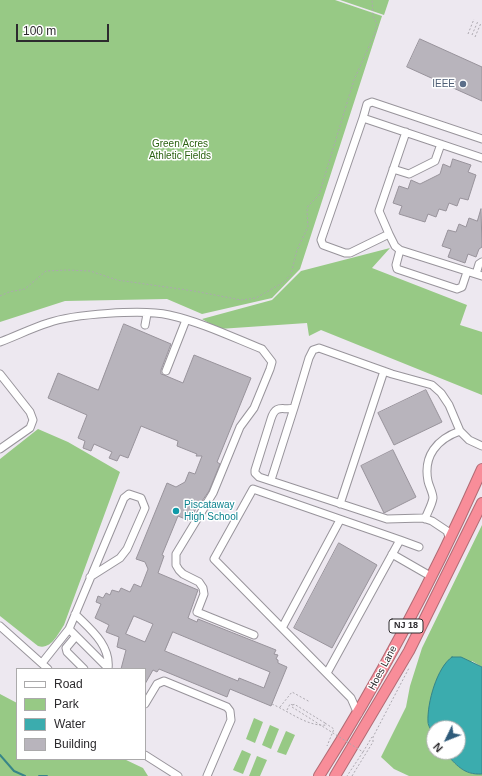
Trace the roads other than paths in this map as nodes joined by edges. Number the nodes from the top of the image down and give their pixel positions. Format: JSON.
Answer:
{"nodes":[{"id":1,"x":363,"y":118,"type":"junction"},
{"id":2,"x":406,"y":132,"type":"junction"},
{"id":3,"x":482,"y":139,"type":"edge"},
{"id":4,"x":441,"y":144,"type":"junction"},
{"id":5,"x":482,"y":158,"type":"edge"},
{"id":6,"x":393,"y":169,"type":"junction"},
{"id":7,"x":389,"y":234,"type":"junction"},
{"id":8,"x":400,"y":250,"type":"junction"},
{"id":9,"x":482,"y":262,"type":"edge"},
{"id":10,"x":468,"y":272,"type":"junction"},
{"id":11,"x":479,"y":275,"type":"edge"},
{"id":12,"x":147,"y":314,"type":"junction"},
{"id":13,"x":186,"y":320,"type":"junction"},
{"id":14,"x":145,"y":325,"type":"dead end"},
{"id":15,"x":0,"y":342,"type":"edge"},
{"id":16,"x":166,"y":371,"type":"dead end"},
{"id":17,"x":384,"y":371,"type":"junction"},
{"id":18,"x":0,"y":374,"type":"edge"},
{"id":19,"x":294,"y":408,"type":"junction"},
{"id":20,"x":460,"y":432,"type":"junction"},
{"id":21,"x":482,"y":446,"type":"edge"},
{"id":22,"x":0,"y":449,"type":"edge"},
{"id":23,"x":482,"y":469,"type":"edge"},
{"id":24,"x":271,"y":480,"type":"junction"},
{"id":25,"x":482,"y":503,"type":"edge"},
{"id":26,"x":340,"y":504,"type":"junction"},
{"id":27,"x":425,"y":519,"type":"junction"},
{"id":28,"x":340,"y":520,"type":"junction"},
{"id":29,"x":400,"y":540,"type":"junction"},
{"id":30,"x":450,"y":540,"type":"junction"},
{"id":31,"x":418,"y":547,"type":"dead end"},
{"id":32,"x":392,"y":554,"type":"junction"},
{"id":33,"x":90,"y":577,"type":"junction"},
{"id":34,"x":432,"y":577,"type":"junction"},
{"id":35,"x":75,"y":614,"type":"junction"},
{"id":36,"x":0,"y":626,"type":"edge"},
{"id":37,"x":282,"y":628,"type":"junction"},
{"id":38,"x":69,"y":629,"type":"junction"},
{"id":39,"x":254,"y":635,"type":"dead end"},
{"id":40,"x":76,"y":636,"type":"junction"},
{"id":41,"x":42,"y":663,"type":"junction"},
{"id":42,"x":47,"y":668,"type":"edge"},
{"id":43,"x":83,"y":668,"type":"edge"},
{"id":44,"x":108,"y":668,"type":"edge"},
{"id":45,"x":327,"y":673,"type":"junction"},
{"id":46,"x":146,"y":702,"type":"edge"},
{"id":47,"x":358,"y":714,"type":"junction"},
{"id":48,"x":146,"y":756,"type":"edge"},
{"id":49,"x":178,"y":776,"type":"edge"},
{"id":50,"x":207,"y":776,"type":"edge"},
{"id":51,"x":319,"y":776,"type":"edge"},
{"id":52,"x":335,"y":776,"type":"edge"}],
"edges":[{"from":1,"to":2,"type":"street"},
{"from":1,"to":3,"type":"street"},
{"from":1,"to":7,"type":"street"},
{"from":2,"to":4,"type":"street"},
{"from":2,"to":6,"type":"street"},
{"from":4,"to":5,"type":"street"},
{"from":4,"to":6,"type":"street"},
{"from":6,"to":7,"type":"street"},
{"from":7,"to":8,"type":"street"},
{"from":8,"to":10,"type":"street"},
{"from":8,"to":10,"type":"street"},
{"from":9,"to":11,"type":"street"},
{"from":10,"to":11,"type":"street"},
{"from":12,"to":13,"type":"street"},
{"from":12,"to":14,"type":"street"},
{"from":12,"to":15,"type":"street"},
{"from":13,"to":16,"type":"street"},
{"from":13,"to":39,"type":"street"},
{"from":17,"to":19,"type":"street"},
{"from":17,"to":20,"type":"street"},
{"from":17,"to":26,"type":"street"},
{"from":18,"to":22,"type":"street"},
{"from":19,"to":24,"type":"street"},
{"from":19,"to":24,"type":"street"},
{"from":20,"to":21,"type":"street"},
{"from":20,"to":27,"type":"street"},
{"from":23,"to":30,"type":"highway","name":"Hoes Lane","number":"NJ 18"},
{"from":24,"to":26,"type":"street"},
{"from":25,"to":52,"type":"highway","name":"Hoes Lane","number":"NJ 18"},
{"from":26,"to":27,"type":"street"},
{"from":27,"to":30,"type":"street"},
{"from":28,"to":29,"type":"street"},
{"from":28,"to":37,"type":"street"},
{"from":28,"to":37,"type":"street"},
{"from":29,"to":31,"type":"street"},
{"from":29,"to":32,"type":"street"},
{"from":30,"to":34,"type":"highway","name":"Hoes Lane","number":"NJ 18"},
{"from":32,"to":34,"type":"street"},
{"from":32,"to":45,"type":"street"},
{"from":33,"to":33,"type":"street"},
{"from":33,"to":35,"type":"street"},
{"from":34,"to":47,"type":"highway","name":"Hoes Lane","number":"NJ 18"},
{"from":35,"to":38,"type":"street"},
{"from":35,"to":44,"type":"street"},
{"from":36,"to":41,"type":"street"},
{"from":37,"to":45,"type":"street"},
{"from":38,"to":40,"type":"street"},
{"from":38,"to":41,"type":"street"},
{"from":40,"to":43,"type":"street"},
{"from":40,"to":44,"type":"street"},
{"from":41,"to":42,"type":"street"},
{"from":45,"to":47,"type":"street"},
{"from":46,"to":50,"type":"street"},
{"from":47,"to":51,"type":"highway","name":"Hoes Lane","number":"NJ 18"},
{"from":48,"to":49,"type":"street"}]}
